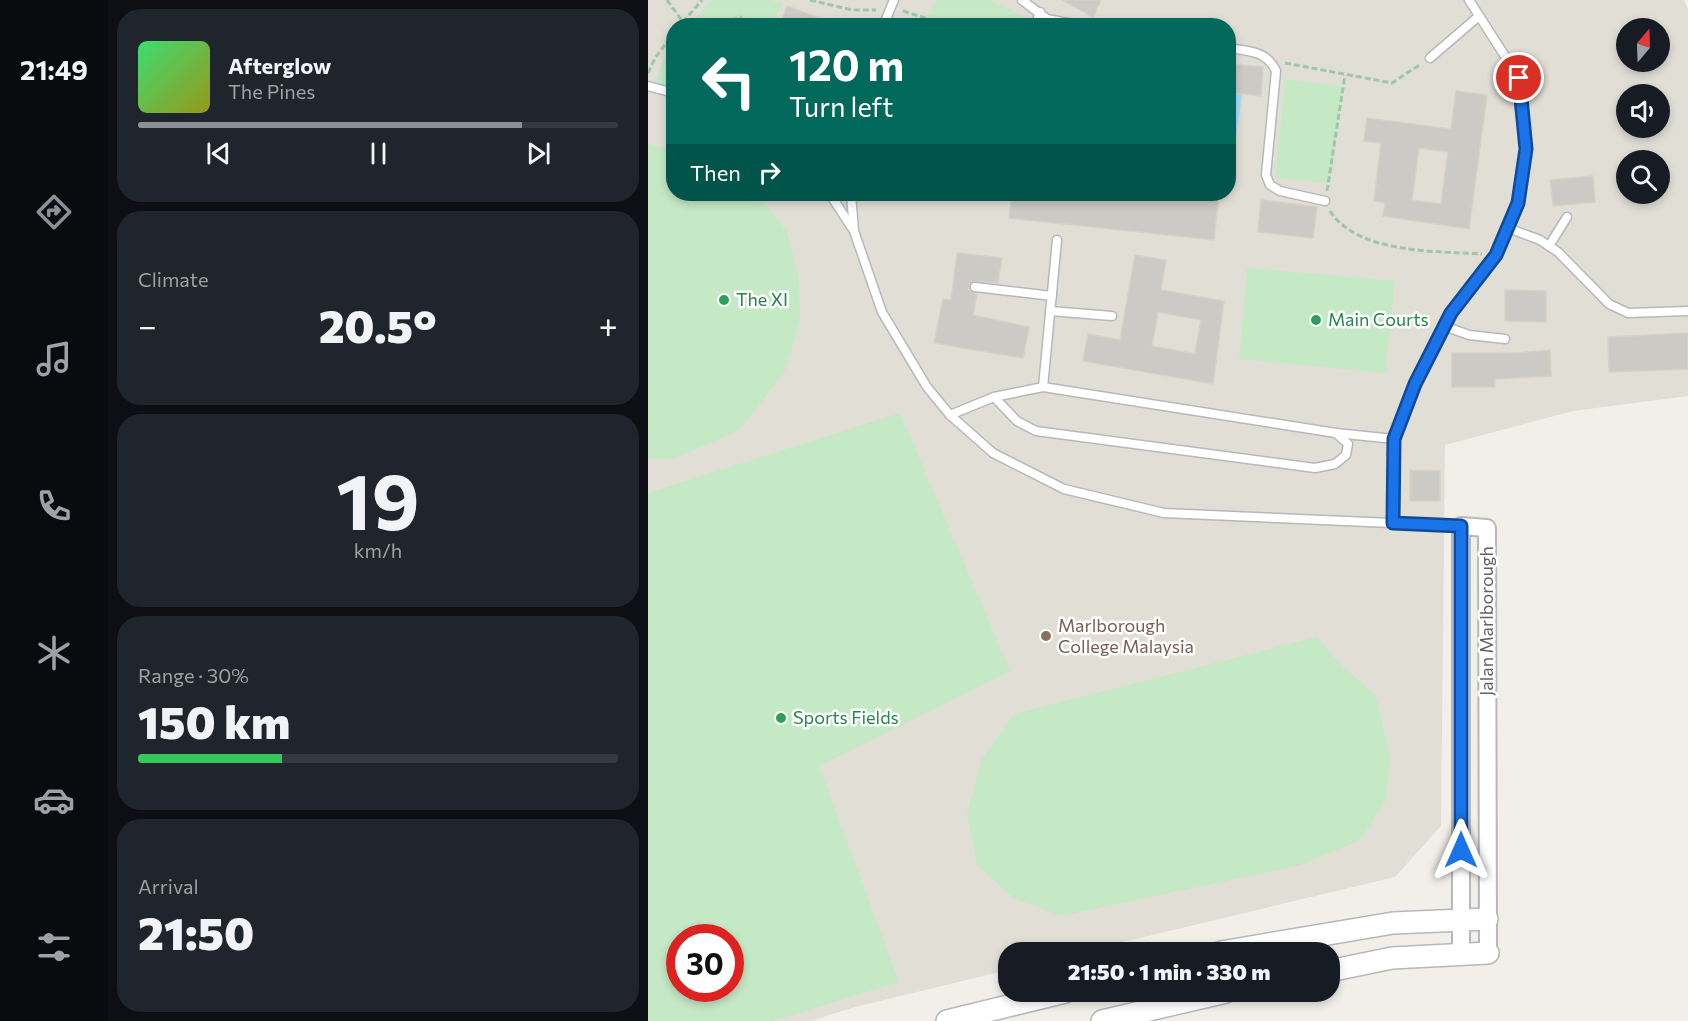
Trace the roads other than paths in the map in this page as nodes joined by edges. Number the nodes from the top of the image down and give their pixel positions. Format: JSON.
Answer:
{"nodes":[{"id":1,"x":894,"y":0,"type":"edge"},
{"id":2,"x":1022,"y":0,"type":"edge"},
{"id":3,"x":1469,"y":0,"type":"edge"},
{"id":4,"x":1040,"y":12,"type":"junction"},
{"id":5,"x":1479,"y":16,"type":"junction"},
{"id":6,"x":886,"y":18,"type":"edge"},
{"id":7,"x":1038,"y":18,"type":"edge"},
{"id":8,"x":1049,"y":18,"type":"edge"},
{"id":9,"x":1236,"y":49,"type":"edge"},
{"id":10,"x":1430,"y":58,"type":"road end"},
{"id":11,"x":648,"y":86,"type":"edge"},
{"id":12,"x":666,"y":91,"type":"edge"},
{"id":13,"x":835,"y":201,"type":"edge"},
{"id":14,"x":852,"y":201,"type":"edge"},
{"id":15,"x":1325,"y":201,"type":"road end"},
{"id":16,"x":1567,"y":217,"type":"dead end"},
{"id":17,"x":1508,"y":228,"type":"junction"},
{"id":18,"x":854,"y":231,"type":"junction"},
{"id":19,"x":1057,"y":240,"type":"dead end"},
{"id":20,"x":1549,"y":246,"type":"junction"},
{"id":21,"x":975,"y":287,"type":"dead end"},
{"id":22,"x":1052,"y":296,"type":"junction"},
{"id":23,"x":1050,"y":311,"type":"junction"},
{"id":24,"x":1688,"y":311,"type":"edge"},
{"id":25,"x":1112,"y":316,"type":"dead end"},
{"id":26,"x":1444,"y":326,"type":"junction"},
{"id":27,"x":1505,"y":339,"type":"dead end"},
{"id":28,"x":1043,"y":387,"type":"junction"},
{"id":29,"x":994,"y":398,"type":"junction"},
{"id":30,"x":950,"y":415,"type":"junction"},
{"id":31,"x":1336,"y":433,"type":"junction"},
{"id":32,"x":1394,"y":439,"type":"junction"},
{"id":33,"x":1393,"y":523,"type":"junction"},
{"id":34,"x":1461,"y":526,"type":"junction"},
{"id":35,"x":1461,"y":919,"type":"junction"},
{"id":36,"x":1487,"y":919,"type":"junction"},
{"id":37,"x":1280,"y":942,"type":"edge"},
{"id":38,"x":1488,"y":952,"type":"joint"},
{"id":39,"x":1461,"y":953,"type":"junction"},
{"id":40,"x":1340,"y":969,"type":"edge"},
{"id":41,"x":1032,"y":1002,"type":"edge"},
{"id":42,"x":1183,"y":1002,"type":"edge"},
{"id":43,"x":982,"y":1017,"type":"edge"},
{"id":44,"x":947,"y":1021,"type":"edge"},
{"id":45,"x":1102,"y":1021,"type":"edge"}],
"edges":[{"from":1,"to":6,"type":"lane"},
{"from":2,"to":4,"type":"lane"},
{"from":3,"to":5,"type":"lane"},
{"from":4,"to":7,"type":"lane"},
{"from":4,"to":8,"type":"lane"},
{"from":5,"to":10,"type":"lane"},
{"from":5,"to":17,"type":"lane"},
{"from":9,"to":15,"type":"lane"},
{"from":11,"to":12,"type":"lane"},
{"from":13,"to":18,"type":"lane"},
{"from":14,"to":18,"type":"lane"},
{"from":16,"to":20,"type":"lane"},
{"from":17,"to":20,"type":"lane"},
{"from":17,"to":26,"type":"lane"},
{"from":18,"to":30,"type":"lane"},
{"from":19,"to":22,"type":"lane"},
{"from":20,"to":24,"type":"lane"},
{"from":21,"to":22,"type":"lane"},
{"from":22,"to":23,"type":"lane"},
{"from":23,"to":25,"type":"lane"},
{"from":23,"to":28,"type":"lane"},
{"from":26,"to":27,"type":"lane"},
{"from":26,"to":32,"type":"lane"},
{"from":28,"to":29,"type":"lane"},
{"from":28,"to":31,"type":"lane"},
{"from":29,"to":30,"type":"lane"},
{"from":29,"to":31,"type":"lane"},
{"from":30,"to":33,"type":"lane"},
{"from":31,"to":32,"type":"lane"},
{"from":32,"to":33,"type":"lane"},
{"from":33,"to":34,"type":"lane"},
{"from":34,"to":35,"type":"street","name":"Jalan Marlborough"},
{"from":34,"to":36,"type":"street","name":"Jalan Marlborough"},
{"from":35,"to":36,"type":"street"},
{"from":35,"to":37,"type":"street"},
{"from":35,"to":39,"type":"street","name":"Jalan Marlborough"},
{"from":36,"to":38,"type":"street","name":"Jalan Marlborough"},
{"from":38,"to":39,"type":"street","name":"Jalan Marlborough"},
{"from":39,"to":40,"type":"street","name":"Jalan Marlborough"},
{"from":41,"to":43,"type":"street"},
{"from":42,"to":45,"type":"street"},
{"from":43,"to":44,"type":"street"}]}
